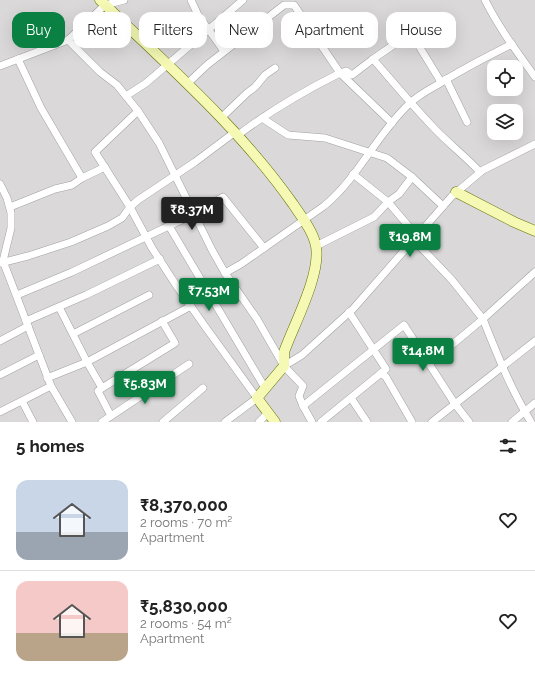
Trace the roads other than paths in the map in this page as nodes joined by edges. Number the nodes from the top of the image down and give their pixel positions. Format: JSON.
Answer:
{"nodes":[{"id":1,"x":124,"y":0,"type":"edge"},
{"id":2,"x":191,"y":0,"type":"edge"},
{"id":3,"x":243,"y":0,"type":"edge"},
{"id":4,"x":485,"y":0,"type":"edge"},
{"id":5,"x":103,"y":2,"type":"edge"},
{"id":6,"x":208,"y":29,"type":"junction"},
{"id":7,"x":68,"y":40,"type":"junction"},
{"id":8,"x":512,"y":44,"type":"junction"},
{"id":9,"x":224,"y":51,"type":"junction"},
{"id":10,"x":18,"y":59,"type":"junction"},
{"id":11,"x":373,"y":59,"type":"junction"},
{"id":12,"x":167,"y":64,"type":"junction"},
{"id":13,"x":0,"y":66,"type":"edge"},
{"id":14,"x":275,"y":68,"type":"dead end"},
{"id":15,"x":340,"y":73,"type":"junction"},
{"id":16,"x":535,"y":77,"type":"edge"},
{"id":17,"x":444,"y":80,"type":"junction"},
{"id":18,"x":187,"y":84,"type":"junction"},
{"id":19,"x":126,"y":96,"type":"junction"},
{"id":20,"x":410,"y":103,"type":"junction"},
{"id":21,"x":138,"y":111,"type":"junction"},
{"id":22,"x":221,"y":118,"type":"junction"},
{"id":23,"x":262,"y":118,"type":"junction"},
{"id":24,"x":467,"y":122,"type":"dead end"},
{"id":25,"x":392,"y":123,"type":"junction"},
{"id":26,"x":236,"y":134,"type":"junction"},
{"id":27,"x":535,"y":144,"type":"edge"},
{"id":28,"x":369,"y":152,"type":"junction"},
{"id":29,"x":105,"y":167,"type":"junction"},
{"id":30,"x":480,"y":172,"type":"junction"},
{"id":31,"x":353,"y":174,"type":"junction"},
{"id":32,"x":174,"y":176,"type":"junction"},
{"id":33,"x":412,"y":177,"type":"junction"},
{"id":34,"x":82,"y":178,"type":"junction"},
{"id":35,"x":0,"y":184,"type":"edge"},
{"id":36,"x":456,"y":192,"type":"junction"},
{"id":37,"x":388,"y":202,"type":"junction"},
{"id":38,"x":443,"y":206,"type":"junction"},
{"id":39,"x":10,"y":207,"type":"junction"},
{"id":40,"x":130,"y":207,"type":"junction"},
{"id":41,"x":194,"y":214,"type":"junction"},
{"id":42,"x":304,"y":219,"type":"junction"},
{"id":43,"x":169,"y":226,"type":"junction"},
{"id":44,"x":535,"y":231,"type":"edge"},
{"id":45,"x":146,"y":237,"type":"junction"},
{"id":46,"x":415,"y":238,"type":"junction"},
{"id":47,"x":316,"y":246,"type":"junction"},
{"id":48,"x":264,"y":248,"type":"junction"},
{"id":49,"x":160,"y":259,"type":"junction"},
{"id":50,"x":1,"y":260,"type":"edge"},
{"id":51,"x":535,"y":272,"type":"edge"},
{"id":52,"x":225,"y":273,"type":"junction"},
{"id":53,"x":17,"y":295,"type":"junction"},
{"id":54,"x":149,"y":295,"type":"dead end"},
{"id":55,"x":191,"y":306,"type":"junction"},
{"id":56,"x":59,"y":307,"type":"junction"},
{"id":57,"x":350,"y":312,"type":"junction"},
{"id":58,"x":483,"y":319,"type":"junction"},
{"id":59,"x":162,"y":321,"type":"junction"},
{"id":60,"x":27,"y":323,"type":"junction"},
{"id":61,"x":73,"y":334,"type":"junction"},
{"id":62,"x":0,"y":341,"type":"edge"},
{"id":63,"x":535,"y":341,"type":"edge"},
{"id":64,"x":373,"y":349,"type":"junction"},
{"id":65,"x":39,"y":355,"type":"junction"},
{"id":66,"x":87,"y":362,"type":"junction"},
{"id":67,"x":189,"y":364,"type":"dead end"},
{"id":68,"x":429,"y":364,"type":"junction"},
{"id":69,"x":284,"y":366,"type":"junction"},
{"id":70,"x":502,"y":367,"type":"junction"},
{"id":71,"x":381,"y":373,"type":"junction"},
{"id":72,"x":0,"y":375,"type":"edge"},
{"id":73,"x":47,"y":378,"type":"junction"},
{"id":74,"x":51,"y":386,"type":"junction"},
{"id":75,"x":102,"y":388,"type":"junction"},
{"id":76,"x":203,"y":388,"type":"dead end"},
{"id":77,"x":265,"y":388,"type":"junction"},
{"id":78,"x":257,"y":398,"type":"junction"},
{"id":79,"x":351,"y":398,"type":"junction"},
{"id":80,"x":22,"y":401,"type":"junction"},
{"id":81,"x":535,"y":403,"type":"edge"},
{"id":82,"x":455,"y":404,"type":"junction"},
{"id":83,"x":303,"y":406,"type":"junction"},
{"id":84,"x":0,"y":412,"type":"edge"},
{"id":85,"x":268,"y":412,"type":"junction"},
{"id":86,"x":525,"y":412,"type":"junction"},
{"id":87,"x":111,"y":416,"type":"junction"},
{"id":88,"x":34,"y":422,"type":"edge"},
{"id":89,"x":72,"y":422,"type":"edge"},
{"id":90,"x":102,"y":422,"type":"edge"},
{"id":91,"x":163,"y":422,"type":"edge"},
{"id":92,"x":225,"y":422,"type":"edge"},
{"id":93,"x":259,"y":422,"type":"edge"},
{"id":94,"x":275,"y":422,"type":"edge"},
{"id":95,"x":312,"y":422,"type":"edge"},
{"id":96,"x":321,"y":422,"type":"edge"},
{"id":97,"x":367,"y":422,"type":"edge"},
{"id":98,"x":412,"y":422,"type":"edge"},
{"id":99,"x":432,"y":422,"type":"edge"},
{"id":100,"x":469,"y":422,"type":"edge"},
{"id":101,"x":512,"y":422,"type":"edge"},
{"id":102,"x":531,"y":422,"type":"edge"}],
"edges":[{"from":1,"to":5,"type":"street"},
{"from":2,"to":6,"type":"street"},
{"from":3,"to":6,"type":"street"},
{"from":4,"to":8,"type":"street"},
{"from":5,"to":7,"type":"street"},
{"from":5,"to":12,"type":"main road"},
{"from":6,"to":9,"type":"street"},
{"from":6,"to":12,"type":"street"},
{"from":7,"to":10,"type":"street"},
{"from":7,"to":19,"type":"street"},
{"from":8,"to":16,"type":"street"},
{"from":8,"to":17,"type":"street"},
{"from":9,"to":15,"type":"street"},
{"from":9,"to":18,"type":"street"},
{"from":10,"to":13,"type":"street"},
{"from":10,"to":34,"type":"street"},
{"from":11,"to":15,"type":"street"},
{"from":11,"to":17,"type":"street"},
{"from":11,"to":20,"type":"street"},
{"from":12,"to":18,"type":"main road"},
{"from":12,"to":19,"type":"street"},
{"from":14,"to":22,"type":"street"},
{"from":15,"to":23,"type":"street"},
{"from":15,"to":25,"type":"street"},
{"from":17,"to":20,"type":"street"},
{"from":17,"to":24,"type":"street"},
{"from":18,"to":22,"type":"main road"},
{"from":19,"to":21,"type":"street"},
{"from":20,"to":25,"type":"street"},
{"from":20,"to":30,"type":"street"},
{"from":21,"to":29,"type":"street"},
{"from":21,"to":32,"type":"street"},
{"from":22,"to":26,"type":"main road"},
{"from":23,"to":26,"type":"street"},
{"from":23,"to":28,"type":"street"},
{"from":25,"to":28,"type":"street"},
{"from":26,"to":32,"type":"street"},
{"from":26,"to":42,"type":"main road"},
{"from":27,"to":30,"type":"street"},
{"from":28,"to":31,"type":"street"},
{"from":28,"to":33,"type":"street"},
{"from":29,"to":34,"type":"street"},
{"from":29,"to":40,"type":"street"},
{"from":30,"to":36,"type":"street"},
{"from":31,"to":37,"type":"street"},
{"from":31,"to":42,"type":"street"},
{"from":32,"to":40,"type":"street"},
{"from":32,"to":41,"type":"street"},
{"from":33,"to":37,"type":"street"},
{"from":33,"to":38,"type":"street"},
{"from":34,"to":39,"type":"street"},
{"from":35,"to":39,"type":"street"},
{"from":36,"to":38,"type":"street"},
{"from":36,"to":44,"type":"main road"},
{"from":37,"to":46,"type":"street"},
{"from":37,"to":47,"type":"street"},
{"from":38,"to":46,"type":"street"},
{"from":39,"to":50,"type":"street"},
{"from":40,"to":45,"type":"street"},
{"from":40,"to":50,"type":"street"},
{"from":41,"to":43,"type":"street"},
{"from":41,"to":48,"type":"street"},
{"from":41,"to":52,"type":"street"},
{"from":42,"to":47,"type":"main road"},
{"from":42,"to":48,"type":"street"},
{"from":43,"to":45,"type":"street"},
{"from":43,"to":77,"type":"street"},
{"from":45,"to":49,"type":"street"},
{"from":45,"to":53,"type":"street"},
{"from":46,"to":57,"type":"street"},
{"from":46,"to":58,"type":"street"},
{"from":47,"to":69,"type":"main road"},
{"from":48,"to":52,"type":"street"},
{"from":49,"to":55,"type":"street"},
{"from":49,"to":56,"type":"street"},
{"from":50,"to":53,"type":"street"},
{"from":51,"to":58,"type":"street"},
{"from":52,"to":69,"type":"street"},
{"from":53,"to":60,"type":"street"},
{"from":54,"to":61,"type":"street"},
{"from":55,"to":59,"type":"street"},
{"from":55,"to":78,"type":"street"},
{"from":56,"to":60,"type":"street"},
{"from":56,"to":61,"type":"street"},
{"from":57,"to":64,"type":"street"},
{"from":57,"to":69,"type":"street"},
{"from":58,"to":68,"type":"street"},
{"from":58,"to":70,"type":"street"},
{"from":59,"to":66,"type":"street"},
{"from":59,"to":75,"type":"street"},
{"from":60,"to":62,"type":"street"},
{"from":60,"to":65,"type":"street"},
{"from":61,"to":66,"type":"street"},
{"from":63,"to":70,"type":"street"},
{"from":64,"to":68,"type":"street"},
{"from":64,"to":71,"type":"street"},
{"from":64,"to":83,"type":"street"},
{"from":65,"to":72,"type":"street"},
{"from":65,"to":73,"type":"street"},
{"from":66,"to":73,"type":"street"},
{"from":66,"to":75,"type":"street"},
{"from":67,"to":87,"type":"street"},
{"from":68,"to":82,"type":"street"},
{"from":69,"to":77,"type":"main road"},
{"from":69,"to":83,"type":"street"},
{"from":70,"to":82,"type":"street"},
{"from":70,"to":86,"type":"street"},
{"from":71,"to":79,"type":"street"},
{"from":71,"to":98,"type":"street"},
{"from":73,"to":74,"type":"street"},
{"from":74,"to":80,"type":"street"},
{"from":74,"to":89,"type":"street"},
{"from":75,"to":87,"type":"street"},
{"from":76,"to":91,"type":"street"},
{"from":77,"to":78,"type":"main road"},
{"from":78,"to":85,"type":"main road"},
{"from":78,"to":92,"type":"street"},
{"from":79,"to":96,"type":"street"},
{"from":79,"to":97,"type":"street"},
{"from":80,"to":84,"type":"street"},
{"from":80,"to":88,"type":"street"},
{"from":81,"to":86,"type":"street"},
{"from":82,"to":99,"type":"street"},
{"from":82,"to":100,"type":"street"},
{"from":83,"to":95,"type":"street"},
{"from":85,"to":93,"type":"street"},
{"from":85,"to":94,"type":"main road"},
{"from":86,"to":101,"type":"street"},
{"from":86,"to":102,"type":"street"},
{"from":87,"to":90,"type":"street"}]}
